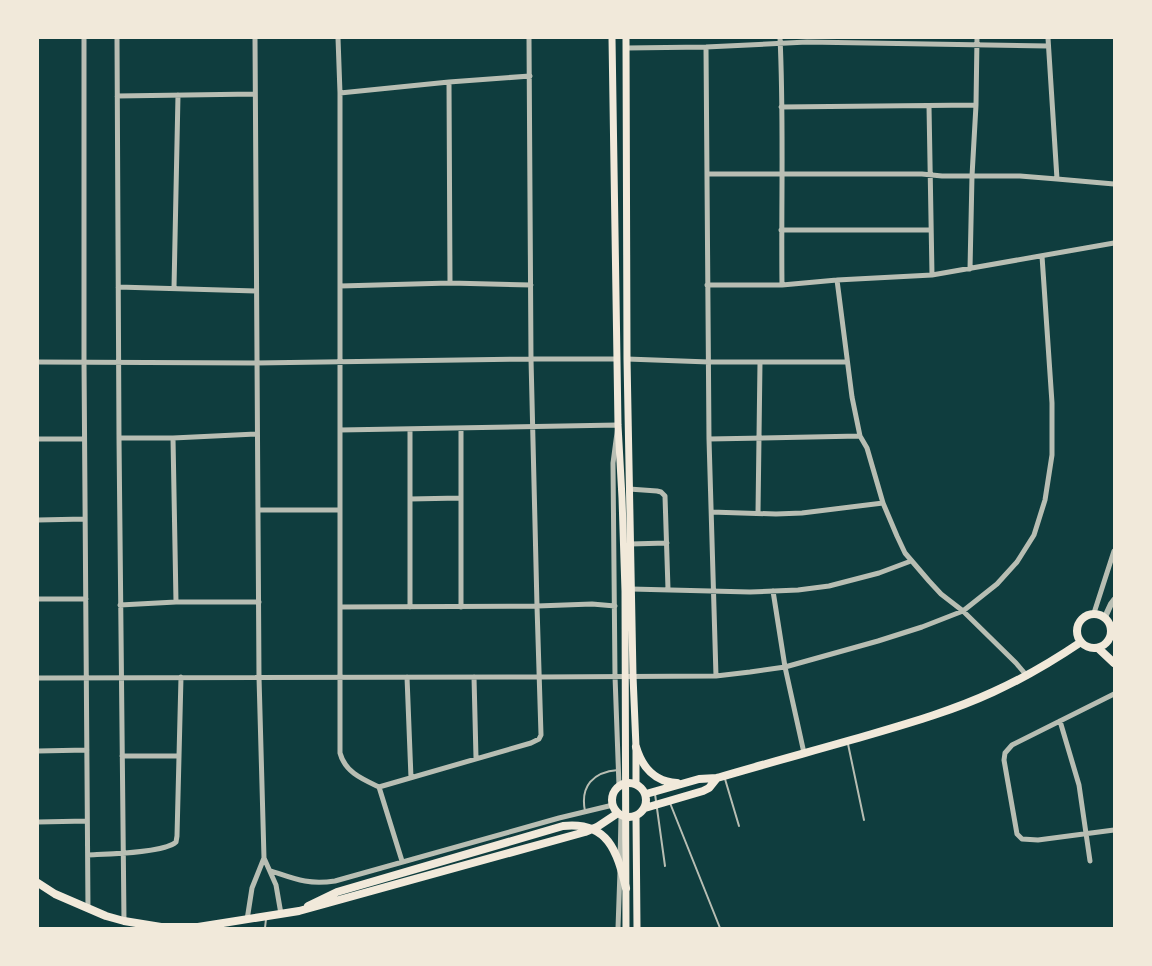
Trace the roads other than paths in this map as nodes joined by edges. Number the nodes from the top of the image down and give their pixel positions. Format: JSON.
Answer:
{"nodes":[{"id":1,"x":84,"y":38,"type":"edge"},
{"id":2,"x":117,"y":38,"type":"edge"},
{"id":3,"x":255,"y":38,"type":"edge"},
{"id":4,"x":338,"y":38,"type":"edge"},
{"id":5,"x":529,"y":38,"type":"edge"},
{"id":6,"x":612,"y":38,"type":"edge"},
{"id":7,"x":626,"y":38,"type":"edge"},
{"id":8,"x":977,"y":38,"type":"edge"},
{"id":9,"x":1048,"y":38,"type":"edge"},
{"id":10,"x":780,"y":40,"type":"edge"},
{"id":11,"x":878,"y":40,"type":"edge"},
{"id":12,"x":977,"y":45,"type":"junction"},
{"id":13,"x":1048,"y":46,"type":"junction"},
{"id":14,"x":706,"y":47,"type":"junction"},
{"id":15,"x":626,"y":48,"type":"junction"},
{"id":16,"x":530,"y":76,"type":"junction"},
{"id":17,"x":449,"y":82,"type":"junction"},
{"id":18,"x":340,"y":93,"type":"junction"},
{"id":19,"x":255,"y":94,"type":"junction"},
{"id":20,"x":178,"y":95,"type":"junction"},
{"id":21,"x":117,"y":96,"type":"junction"},
{"id":22,"x":976,"y":105,"type":"junction"},
{"id":23,"x":929,"y":106,"type":"junction"},
{"id":24,"x":782,"y":107,"type":"junction"},
{"id":25,"x":707,"y":174,"type":"junction"},
{"id":26,"x":783,"y":174,"type":"junction"},
{"id":27,"x":931,"y":175,"type":"junction"},
{"id":28,"x":972,"y":176,"type":"junction"},
{"id":29,"x":1057,"y":179,"type":"junction"},
{"id":30,"x":1114,"y":184,"type":"edge"},
{"id":31,"x":781,"y":230,"type":"junction"},
{"id":32,"x":931,"y":230,"type":"junction"},
{"id":33,"x":1114,"y":243,"type":"edge"},
{"id":34,"x":1042,"y":256,"type":"junction"},
{"id":35,"x":969,"y":269,"type":"junction"},
{"id":36,"x":932,"y":276,"type":"junction"},
{"id":37,"x":837,"y":280,"type":"junction"},
{"id":38,"x":450,"y":283,"type":"junction"},
{"id":39,"x":531,"y":285,"type":"junction"},
{"id":40,"x":708,"y":285,"type":"junction"},
{"id":41,"x":782,"y":285,"type":"junction"},
{"id":42,"x":340,"y":286,"type":"junction"},
{"id":43,"x":118,"y":287,"type":"junction"},
{"id":44,"x":174,"y":288,"type":"junction"},
{"id":45,"x":256,"y":291,"type":"junction"},
{"id":46,"x":531,"y":359,"type":"junction"},
{"id":47,"x":616,"y":359,"type":"junction"},
{"id":48,"x":627,"y":359,"type":"junction"},
{"id":49,"x":84,"y":361,"type":"junction"},
{"id":50,"x":341,"y":361,"type":"junction"},
{"id":51,"x":38,"y":362,"type":"edge"},
{"id":52,"x":118,"y":362,"type":"junction"},
{"id":53,"x":709,"y":362,"type":"junction"},
{"id":54,"x":760,"y":362,"type":"junction"},
{"id":55,"x":847,"y":362,"type":"junction"},
{"id":56,"x":256,"y":363,"type":"junction"},
{"id":57,"x":618,"y":425,"type":"junction"},
{"id":58,"x":533,"y":428,"type":"junction"},
{"id":59,"x":410,"y":429,"type":"junction"},
{"id":60,"x":461,"y":429,"type":"junction"},
{"id":61,"x":340,"y":430,"type":"junction"},
{"id":62,"x":257,"y":434,"type":"junction"},
{"id":63,"x":860,"y":436,"type":"junction"},
{"id":64,"x":119,"y":438,"type":"junction"},
{"id":65,"x":173,"y":438,"type":"junction"},
{"id":66,"x":760,"y":438,"type":"junction"},
{"id":67,"x":38,"y":439,"type":"edge"},
{"id":68,"x":84,"y":439,"type":"junction"},
{"id":69,"x":709,"y":439,"type":"junction"},
{"id":70,"x":629,"y":489,"type":"junction"},
{"id":71,"x":460,"y":498,"type":"junction"},
{"id":72,"x":410,"y":499,"type":"junction"},
{"id":73,"x":883,"y":503,"type":"junction"},
{"id":74,"x":258,"y":510,"type":"junction"},
{"id":75,"x":340,"y":510,"type":"junction"},
{"id":76,"x":711,"y":512,"type":"junction"},
{"id":77,"x":758,"y":513,"type":"junction"},
{"id":78,"x":85,"y":519,"type":"junction"},
{"id":79,"x":38,"y":520,"type":"edge"},
{"id":80,"x":667,"y":543,"type":"junction"},
{"id":81,"x":630,"y":544,"type":"junction"},
{"id":82,"x":1114,"y":551,"type":"edge"},
{"id":83,"x":911,"y":561,"type":"junction"},
{"id":84,"x":668,"y":589,"type":"junction"},
{"id":85,"x":628,"y":590,"type":"junction"},
{"id":86,"x":714,"y":590,"type":"junction"},
{"id":87,"x":773,"y":591,"type":"junction"},
{"id":88,"x":38,"y":599,"type":"edge"},
{"id":89,"x":86,"y":599,"type":"junction"},
{"id":90,"x":1114,"y":600,"type":"edge"},
{"id":91,"x":176,"y":602,"type":"junction"},
{"id":92,"x":259,"y":602,"type":"junction"},
{"id":93,"x":120,"y":605,"type":"junction"},
{"id":94,"x":537,"y":606,"type":"junction"},
{"id":95,"x":615,"y":606,"type":"junction"},
{"id":96,"x":339,"y":607,"type":"junction"},
{"id":97,"x":410,"y":607,"type":"junction"},
{"id":98,"x":461,"y":607,"type":"junction"},
{"id":99,"x":963,"y":611,"type":"junction"},
{"id":100,"x":1094,"y":613,"type":"junction"},
{"id":101,"x":1105,"y":617,"type":"junction"},
{"id":102,"x":1113,"y":628,"type":"edge"},
{"id":103,"x":1112,"y":641,"type":"edge"},
{"id":104,"x":1082,"y":642,"type":"junction"},
{"id":105,"x":1098,"y":648,"type":"junction"},
{"id":106,"x":1114,"y":663,"type":"edge"},
{"id":107,"x":784,"y":667,"type":"junction"},
{"id":108,"x":615,"y":676,"type":"junction"},
{"id":109,"x":633,"y":676,"type":"junction"},
{"id":110,"x":716,"y":676,"type":"junction"},
{"id":111,"x":1027,"y":676,"type":"junction"},
{"id":112,"x":86,"y":677,"type":"junction"},
{"id":113,"x":121,"y":677,"type":"junction"},
{"id":114,"x":181,"y":677,"type":"junction"},
{"id":115,"x":259,"y":677,"type":"junction"},
{"id":116,"x":340,"y":677,"type":"junction"},
{"id":117,"x":407,"y":677,"type":"junction"},
{"id":118,"x":474,"y":677,"type":"junction"},
{"id":119,"x":540,"y":677,"type":"junction"},
{"id":120,"x":38,"y":678,"type":"edge"},
{"id":121,"x":1114,"y":694,"type":"edge"},
{"id":122,"x":1060,"y":720,"type":"junction"},
{"id":123,"x":847,"y":741,"type":"junction"},
{"id":124,"x":636,"y":747,"type":"junction"},
{"id":125,"x":87,"y":750,"type":"junction"},
{"id":126,"x":38,"y":752,"type":"edge"},
{"id":127,"x":804,"y":753,"type":"junction"},
{"id":128,"x":122,"y":756,"type":"junction"},
{"id":129,"x":179,"y":756,"type":"junction"},
{"id":130,"x":476,"y":759,"type":"junction"},
{"id":131,"x":618,"y":770,"type":"junction"},
{"id":132,"x":721,"y":777,"type":"junction"},
{"id":133,"x":411,"y":778,"type":"junction"},
{"id":134,"x":684,"y":783,"type":"junction"},
{"id":135,"x":636,"y":784,"type":"junction"},
{"id":136,"x":619,"y":786,"type":"junction"},
{"id":137,"x":379,"y":787,"type":"junction"},
{"id":138,"x":665,"y":788,"type":"junction"},
{"id":139,"x":655,"y":791,"type":"junction"},
{"id":140,"x":646,"y":794,"type":"junction"},
{"id":141,"x":669,"y":801,"type":"junction"},
{"id":142,"x":613,"y":805,"type":"junction"},
{"id":143,"x":657,"y":805,"type":"junction"},
{"id":144,"x":645,"y":808,"type":"junction"},
{"id":145,"x":585,"y":811,"type":"junction"},
{"id":146,"x":619,"y":814,"type":"junction"},
{"id":147,"x":636,"y":816,"type":"junction"},
{"id":148,"x":864,"y":820,"type":"dead end"},
{"id":149,"x":87,"y":821,"type":"junction"},
{"id":150,"x":38,"y":822,"type":"edge"},
{"id":151,"x":739,"y":826,"type":"dead end"},
{"id":152,"x":1114,"y":830,"type":"edge"},
{"id":153,"x":1086,"y":834,"type":"junction"},
{"id":154,"x":124,"y":853,"type":"junction"},
{"id":155,"x":88,"y":855,"type":"junction"},
{"id":156,"x":264,"y":858,"type":"junction"},
{"id":157,"x":402,"y":861,"type":"junction"},
{"id":158,"x":1090,"y":861,"type":"dead end"},
{"id":159,"x":665,"y":866,"type":"dead end"},
{"id":160,"x":271,"y":871,"type":"junction"},
{"id":161,"x":38,"y":883,"type":"edge"},
{"id":162,"x":626,"y":888,"type":"junction"},
{"id":163,"x":88,"y":910,"type":"junction"},
{"id":164,"x":299,"y":911,"type":"junction"},
{"id":165,"x":281,"y":914,"type":"junction"},
{"id":166,"x":267,"y":916,"type":"junction"},
{"id":167,"x":248,"y":920,"type":"junction"},
{"id":168,"x":124,"y":921,"type":"junction"},
{"id":169,"x":232,"y":926,"type":"edge"},
{"id":170,"x":265,"y":928,"type":"edge"},
{"id":171,"x":618,"y":928,"type":"edge"},
{"id":172,"x":626,"y":928,"type":"edge"},
{"id":173,"x":637,"y":928,"type":"edge"},
{"id":174,"x":720,"y":928,"type":"edge"}],
"edges":[{"from":1,"to":49,"type":"street"},
{"from":2,"to":21,"type":"street"},
{"from":3,"to":19,"type":"street"},
{"from":4,"to":18,"type":"street"},
{"from":5,"to":16,"type":"street"},
{"from":6,"to":47,"type":"main road"},
{"from":7,"to":15,"type":"main road"},
{"from":8,"to":12,"type":"street"},
{"from":9,"to":13,"type":"street"},
{"from":10,"to":11,"type":"street"},
{"from":10,"to":14,"type":"street"},
{"from":10,"to":24,"type":"street"},
{"from":11,"to":12,"type":"street"},
{"from":12,"to":13,"type":"street"},
{"from":12,"to":22,"type":"street"},
{"from":13,"to":29,"type":"street"},
{"from":14,"to":15,"type":"street"},
{"from":14,"to":25,"type":"street"},
{"from":15,"to":48,"type":"main road"},
{"from":16,"to":17,"type":"street"},
{"from":16,"to":39,"type":"street"},
{"from":17,"to":18,"type":"street"},
{"from":17,"to":38,"type":"street"},
{"from":18,"to":42,"type":"street"},
{"from":19,"to":20,"type":"street"},
{"from":19,"to":45,"type":"street"},
{"from":20,"to":21,"type":"street"},
{"from":20,"to":44,"type":"street"},
{"from":21,"to":43,"type":"street"},
{"from":22,"to":23,"type":"street"},
{"from":22,"to":28,"type":"street"},
{"from":23,"to":24,"type":"street"},
{"from":23,"to":27,"type":"street"},
{"from":24,"to":26,"type":"street"},
{"from":25,"to":26,"type":"street"},
{"from":25,"to":40,"type":"street"},
{"from":26,"to":27,"type":"street"},
{"from":26,"to":31,"type":"street"},
{"from":27,"to":28,"type":"street"},
{"from":27,"to":32,"type":"street"},
{"from":28,"to":29,"type":"street"},
{"from":28,"to":35,"type":"street"},
{"from":29,"to":30,"type":"street"},
{"from":31,"to":32,"type":"street"},
{"from":31,"to":41,"type":"street"},
{"from":32,"to":36,"type":"street"},
{"from":33,"to":34,"type":"street"},
{"from":34,"to":35,"type":"street"},
{"from":34,"to":99,"type":"street"},
{"from":35,"to":36,"type":"street"},
{"from":36,"to":37,"type":"street"},
{"from":37,"to":41,"type":"street"},
{"from":37,"to":55,"type":"street"},
{"from":38,"to":39,"type":"street"},
{"from":38,"to":42,"type":"street"},
{"from":39,"to":46,"type":"street"},
{"from":40,"to":41,"type":"street"},
{"from":40,"to":53,"type":"street"},
{"from":42,"to":50,"type":"street"},
{"from":43,"to":44,"type":"street"},
{"from":43,"to":52,"type":"street"},
{"from":44,"to":45,"type":"street"},
{"from":45,"to":56,"type":"street"},
{"from":46,"to":47,"type":"street"},
{"from":46,"to":50,"type":"street"},
{"from":46,"to":58,"type":"street"},
{"from":47,"to":57,"type":"main road"},
{"from":48,"to":53,"type":"street"},
{"from":48,"to":70,"type":"main road"},
{"from":49,"to":51,"type":"street"},
{"from":49,"to":52,"type":"street"},
{"from":49,"to":68,"type":"street"},
{"from":50,"to":56,"type":"street"},
{"from":50,"to":61,"type":"street"},
{"from":52,"to":56,"type":"street"},
{"from":52,"to":64,"type":"street"},
{"from":53,"to":54,"type":"street"},
{"from":53,"to":69,"type":"street"},
{"from":54,"to":55,"type":"street"},
{"from":54,"to":66,"type":"street"},
{"from":55,"to":63,"type":"street"},
{"from":56,"to":62,"type":"street"},
{"from":57,"to":58,"type":"street"},
{"from":57,"to":85,"type":"main road"},
{"from":57,"to":95,"type":"street"},
{"from":58,"to":60,"type":"street"},
{"from":58,"to":94,"type":"street"},
{"from":59,"to":60,"type":"street"},
{"from":59,"to":61,"type":"street"},
{"from":59,"to":72,"type":"street"},
{"from":60,"to":71,"type":"street"},
{"from":61,"to":75,"type":"street"},
{"from":62,"to":65,"type":"street"},
{"from":62,"to":74,"type":"street"},
{"from":63,"to":66,"type":"street"},
{"from":63,"to":73,"type":"street"},
{"from":64,"to":65,"type":"street"},
{"from":64,"to":93,"type":"street"},
{"from":65,"to":91,"type":"street"},
{"from":66,"to":69,"type":"street"},
{"from":66,"to":77,"type":"street"},
{"from":67,"to":68,"type":"street"},
{"from":68,"to":78,"type":"street"},
{"from":69,"to":76,"type":"street"},
{"from":70,"to":80,"type":"street"},
{"from":70,"to":81,"type":"main road"},
{"from":71,"to":72,"type":"street"},
{"from":71,"to":98,"type":"street"},
{"from":72,"to":97,"type":"street"},
{"from":73,"to":77,"type":"street"},
{"from":73,"to":83,"type":"street"},
{"from":74,"to":75,"type":"street"},
{"from":74,"to":92,"type":"street"},
{"from":75,"to":96,"type":"street"},
{"from":76,"to":77,"type":"street"},
{"from":76,"to":86,"type":"street"},
{"from":78,"to":79,"type":"street"},
{"from":78,"to":89,"type":"street"},
{"from":80,"to":81,"type":"street"},
{"from":80,"to":84,"type":"street"},
{"from":81,"to":85,"type":"main road"},
{"from":82,"to":100,"type":"street"},
{"from":83,"to":87,"type":"street"},
{"from":83,"to":99,"type":"street"},
{"from":84,"to":85,"type":"street"},
{"from":84,"to":86,"type":"street"},
{"from":85,"to":109,"type":"main road"},
{"from":85,"to":162,"type":"main road"},
{"from":86,"to":87,"type":"street"},
{"from":86,"to":110,"type":"street"},
{"from":87,"to":107,"type":"street"},
{"from":88,"to":89,"type":"street"},
{"from":89,"to":112,"type":"street"},
{"from":90,"to":101,"type":"street"},
{"from":91,"to":92,"type":"street"},
{"from":91,"to":93,"type":"street"},
{"from":92,"to":115,"type":"street"},
{"from":93,"to":113,"type":"street"},
{"from":94,"to":95,"type":"street"},
{"from":94,"to":98,"type":"street"},
{"from":94,"to":119,"type":"street"},
{"from":95,"to":108,"type":"street"},
{"from":96,"to":97,"type":"street"},
{"from":96,"to":116,"type":"street"},
{"from":97,"to":98,"type":"street"},
{"from":99,"to":107,"type":"street"},
{"from":99,"to":111,"type":"street"},
{"from":100,"to":101,"type":"main road"},
{"from":100,"to":104,"type":"main road"},
{"from":101,"to":102,"type":"main road"},
{"from":102,"to":103,"type":"main road"},
{"from":103,"to":105,"type":"main road"},
{"from":104,"to":105,"type":"main road"},
{"from":104,"to":111,"type":"main road"},
{"from":105,"to":106,"type":"main road"},
{"from":107,"to":110,"type":"street"},
{"from":107,"to":127,"type":"street"},
{"from":108,"to":109,"type":"street"},
{"from":108,"to":119,"type":"street"},
{"from":108,"to":131,"type":"street"},
{"from":109,"to":110,"type":"street"},
{"from":109,"to":124,"type":"main road"},
{"from":111,"to":123,"type":"main road"},
{"from":112,"to":113,"type":"street"},
{"from":112,"to":120,"type":"street"},
{"from":112,"to":125,"type":"street"},
{"from":113,"to":114,"type":"street"},
{"from":113,"to":128,"type":"street"},
{"from":114,"to":115,"type":"street"},
{"from":114,"to":129,"type":"street"},
{"from":115,"to":116,"type":"street"},
{"from":115,"to":156,"type":"street"},
{"from":116,"to":117,"type":"street"},
{"from":116,"to":137,"type":"street"},
{"from":117,"to":118,"type":"street"},
{"from":117,"to":133,"type":"street"},
{"from":118,"to":119,"type":"street"},
{"from":118,"to":130,"type":"street"},
{"from":119,"to":130,"type":"street"},
{"from":121,"to":122,"type":"street"},
{"from":122,"to":153,"type":"street"},
{"from":122,"to":153,"type":"street"},
{"from":123,"to":127,"type":"main road"},
{"from":123,"to":148,"type":"lane"},
{"from":124,"to":134,"type":"main road"},
{"from":124,"to":135,"type":"main road"},
{"from":125,"to":126,"type":"street"},
{"from":125,"to":149,"type":"street"},
{"from":127,"to":132,"type":"main road"},
{"from":128,"to":129,"type":"street"},
{"from":128,"to":154,"type":"street"},
{"from":129,"to":154,"type":"street"},
{"from":130,"to":133,"type":"street"},
{"from":131,"to":136,"type":"street"},
{"from":131,"to":145,"type":"lane"},
{"from":132,"to":134,"type":"main road"},
{"from":132,"to":141,"type":"main road"},
{"from":132,"to":151,"type":"lane"},
{"from":133,"to":137,"type":"street"},
{"from":134,"to":138,"type":"main road"},
{"from":135,"to":136,"type":"main road"},
{"from":135,"to":140,"type":"main road"},
{"from":136,"to":142,"type":"main road"},
{"from":137,"to":157,"type":"street"},
{"from":138,"to":139,"type":"main road"},
{"from":138,"to":141,"type":"lane"},
{"from":139,"to":140,"type":"main road"},
{"from":139,"to":143,"type":"lane"},
{"from":140,"to":144,"type":"main road"},
{"from":141,"to":143,"type":"main road"},
{"from":141,"to":174,"type":"lane"},
{"from":142,"to":145,"type":"street"},
{"from":142,"to":146,"type":"main road"},
{"from":143,"to":144,"type":"main road"},
{"from":143,"to":159,"type":"lane"},
{"from":144,"to":147,"type":"main road"},
{"from":145,"to":157,"type":"street"},
{"from":146,"to":147,"type":"main road"},
{"from":146,"to":164,"type":"main road"},
{"from":146,"to":171,"type":"street"},
{"from":147,"to":173,"type":"main road"},
{"from":149,"to":150,"type":"street"},
{"from":149,"to":155,"type":"street"},
{"from":152,"to":153,"type":"street"},
{"from":153,"to":158,"type":"street"},
{"from":154,"to":155,"type":"street"},
{"from":154,"to":168,"type":"street"},
{"from":155,"to":163,"type":"street"},
{"from":156,"to":160,"type":"street"},
{"from":156,"to":167,"type":"street"},
{"from":157,"to":160,"type":"street"},
{"from":160,"to":165,"type":"street"},
{"from":161,"to":163,"type":"main road"},
{"from":162,"to":164,"type":"main road"},
{"from":162,"to":172,"type":"main road"},
{"from":163,"to":168,"type":"main road"},
{"from":164,"to":165,"type":"main road"},
{"from":165,"to":166,"type":"main road"},
{"from":166,"to":167,"type":"main road"},
{"from":166,"to":170,"type":"lane"},
{"from":167,"to":169,"type":"main road"},
{"from":168,"to":169,"type":"main road"}]}
